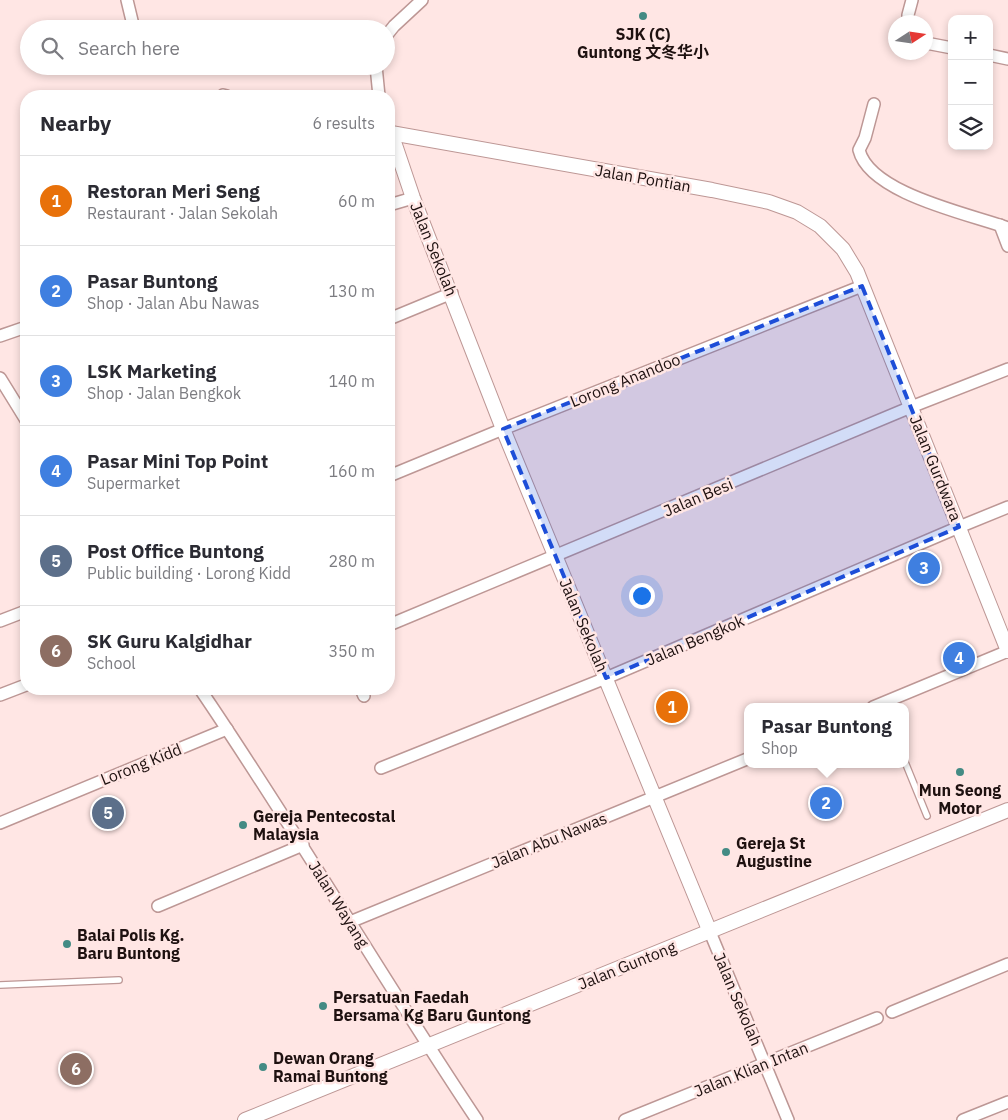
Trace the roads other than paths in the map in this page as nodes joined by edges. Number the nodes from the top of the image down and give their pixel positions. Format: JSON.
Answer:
{"nodes":[{"id":1,"x":128,"y":0,"type":"edge"},
{"id":2,"x":422,"y":0,"type":"edge"},
{"id":3,"x":912,"y":0,"type":"edge"},
{"id":4,"x":908,"y":15,"type":"edge"},
{"id":5,"x":132,"y":20,"type":"edge"},
{"id":6,"x":395,"y":25,"type":"edge"},
{"id":7,"x":933,"y":44,"type":"edge"},
{"id":8,"x":948,"y":47,"type":"edge"},
{"id":9,"x":993,"y":56,"type":"edge"},
{"id":10,"x":1008,"y":59,"type":"edge"},
{"id":11,"x":377,"y":75,"type":"edge"},
{"id":12,"x":378,"y":90,"type":"edge"},
{"id":13,"x":874,"y":104,"type":"dead end"},
{"id":14,"x":395,"y":132,"type":"edge"},
{"id":15,"x":395,"y":148,"type":"edge"},
{"id":16,"x":413,"y":198,"type":"junction"},
{"id":17,"x":395,"y":203,"type":"edge"},
{"id":18,"x":1004,"y":227,"type":"edge"},
{"id":19,"x":1008,"y":246,"type":"edge"},
{"id":20,"x":862,"y":286,"type":"junction"},
{"id":21,"x":452,"y":293,"type":"junction"},
{"id":22,"x":395,"y":317,"type":"edge"},
{"id":23,"x":20,"y":330,"type":"edge"},
{"id":24,"x":0,"y":336,"type":"edge"},
{"id":25,"x":1008,"y":369,"type":"edge"},
{"id":26,"x":0,"y":378,"type":"edge"},
{"id":27,"x":11,"y":396,"type":"junction"},
{"id":28,"x":0,"y":401,"type":"edge"},
{"id":29,"x":912,"y":407,"type":"junction"},
{"id":30,"x":20,"y":410,"type":"edge"},
{"id":31,"x":503,"y":429,"type":"junction"},
{"id":32,"x":395,"y":474,"type":"edge"},
{"id":33,"x":1008,"y":508,"type":"edge"},
{"id":34,"x":959,"y":527,"type":"junction"},
{"id":35,"x":556,"y":557,"type":"junction"},
{"id":36,"x":20,"y":614,"type":"edge"},
{"id":37,"x":0,"y":621,"type":"edge"},
{"id":38,"x":395,"y":623,"type":"edge"},
{"id":39,"x":1008,"y":651,"type":"edge"},
{"id":40,"x":606,"y":678,"type":"junction"},
{"id":41,"x":20,"y":687,"type":"edge"},
{"id":42,"x":0,"y":695,"type":"edge"},
{"id":43,"x":204,"y":695,"type":"edge"},
{"id":44,"x":885,"y":703,"type":"edge"},
{"id":45,"x":227,"y":729,"type":"junction"},
{"id":46,"x":744,"y":760,"type":"edge"},
{"id":47,"x":381,"y":768,"type":"dead end"},
{"id":48,"x":908,"y":768,"type":"edge"},
{"id":49,"x":655,"y":797,"type":"junction"},
{"id":50,"x":1008,"y":810,"type":"edge"},
{"id":51,"x":928,"y":816,"type":"dead end"},
{"id":52,"x":0,"y":823,"type":"edge"},
{"id":53,"x":303,"y":845,"type":"junction"},
{"id":54,"x":158,"y":906,"type":"dead end"},
{"id":55,"x":350,"y":922,"type":"junction"},
{"id":56,"x":710,"y":932,"type":"junction"},
{"id":57,"x":1008,"y":964,"type":"edge"},
{"id":58,"x":119,"y":980,"type":"dead end"},
{"id":59,"x":0,"y":985,"type":"edge"},
{"id":60,"x":892,"y":1012,"type":"dead end"},
{"id":61,"x":877,"y":1018,"type":"dead end"},
{"id":62,"x":428,"y":1046,"type":"junction"},
{"id":63,"x":766,"y":1064,"type":"junction"},
{"id":64,"x":1008,"y":1102,"type":"edge"},
{"id":65,"x":245,"y":1120,"type":"edge"},
{"id":66,"x":478,"y":1120,"type":"edge"},
{"id":67,"x":625,"y":1120,"type":"edge"},
{"id":68,"x":788,"y":1120,"type":"edge"},
{"id":69,"x":964,"y":1120,"type":"edge"}],
"edges":[{"from":1,"to":5,"type":"street"},
{"from":2,"to":6,"type":"street"},
{"from":3,"to":4,"type":"street"},
{"from":7,"to":8,"type":"street"},
{"from":9,"to":10,"type":"street"},
{"from":11,"to":12,"type":"street"},
{"from":13,"to":18,"type":"street"},
{"from":14,"to":20,"type":"street","name":"Jalan Pontian"},
{"from":15,"to":16,"type":"street","name":"Jalan Sekolah"},
{"from":16,"to":17,"type":"street"},
{"from":16,"to":21,"type":"street","name":"Jalan Sekolah"},
{"from":18,"to":19,"type":"street"},
{"from":20,"to":29,"type":"street","name":"Jalan Gurdwara"},
{"from":20,"to":31,"type":"street","name":"Lorong Anandoo"},
{"from":21,"to":22,"type":"street"},
{"from":21,"to":31,"type":"street","name":"Jalan Sekolah"},
{"from":23,"to":24,"type":"street"},
{"from":25,"to":29,"type":"street","name":"Jalan Besi"},
{"from":26,"to":27,"type":"street"},
{"from":27,"to":28,"type":"street"},
{"from":27,"to":30,"type":"street"},
{"from":29,"to":34,"type":"street","name":"Jalan Gurdwara"},
{"from":29,"to":35,"type":"street","name":"Jalan Besi"},
{"from":31,"to":32,"type":"street","name":"Lorong Anandoo"},
{"from":31,"to":35,"type":"street","name":"Jalan Sekolah"},
{"from":33,"to":34,"type":"street","name":"Jalan Bengkok"},
{"from":34,"to":39,"type":"street","name":"Jalan Gurdwara"},
{"from":34,"to":40,"type":"street","name":"Jalan Bengkok"},
{"from":35,"to":38,"type":"street","name":"Jalan Besi"},
{"from":35,"to":40,"type":"street","name":"Jalan Sekolah"},
{"from":36,"to":37,"type":"street"},
{"from":39,"to":44,"type":"street"},
{"from":40,"to":47,"type":"street","name":"Jalan Bengkok"},
{"from":40,"to":49,"type":"street","name":"Jalan Sekolah"},
{"from":41,"to":42,"type":"street"},
{"from":43,"to":45,"type":"street","name":"Jalan Wayang"},
{"from":45,"to":52,"type":"street","name":"Lorong Kidd"},
{"from":45,"to":53,"type":"street","name":"Jalan Wayang"},
{"from":46,"to":49,"type":"street","name":"Jalan Abu Nawas"},
{"from":48,"to":51,"type":"lane"},
{"from":49,"to":55,"type":"street","name":"Jalan Abu Nawas"},
{"from":49,"to":56,"type":"street","name":"Jalan Sekolah"},
{"from":50,"to":56,"type":"street","name":"Jalan Guntong"},
{"from":53,"to":54,"type":"street"},
{"from":53,"to":55,"type":"street","name":"Jalan Wayang"},
{"from":55,"to":62,"type":"street","name":"Jalan Wayang"},
{"from":56,"to":62,"type":"street","name":"Jalan Guntong"},
{"from":56,"to":63,"type":"street","name":"Jalan Sekolah"},
{"from":57,"to":60,"type":"street"},
{"from":58,"to":59,"type":"lane"},
{"from":61,"to":63,"type":"street","name":"Jalan Klian Intan"},
{"from":62,"to":65,"type":"street","name":"Jalan Guntong"},
{"from":62,"to":66,"type":"street","name":"Jalan Wayang"},
{"from":63,"to":67,"type":"street","name":"Jalan Klian Intan"},
{"from":63,"to":68,"type":"street","name":"Jalan Sekolah"},
{"from":64,"to":69,"type":"street"}]}
